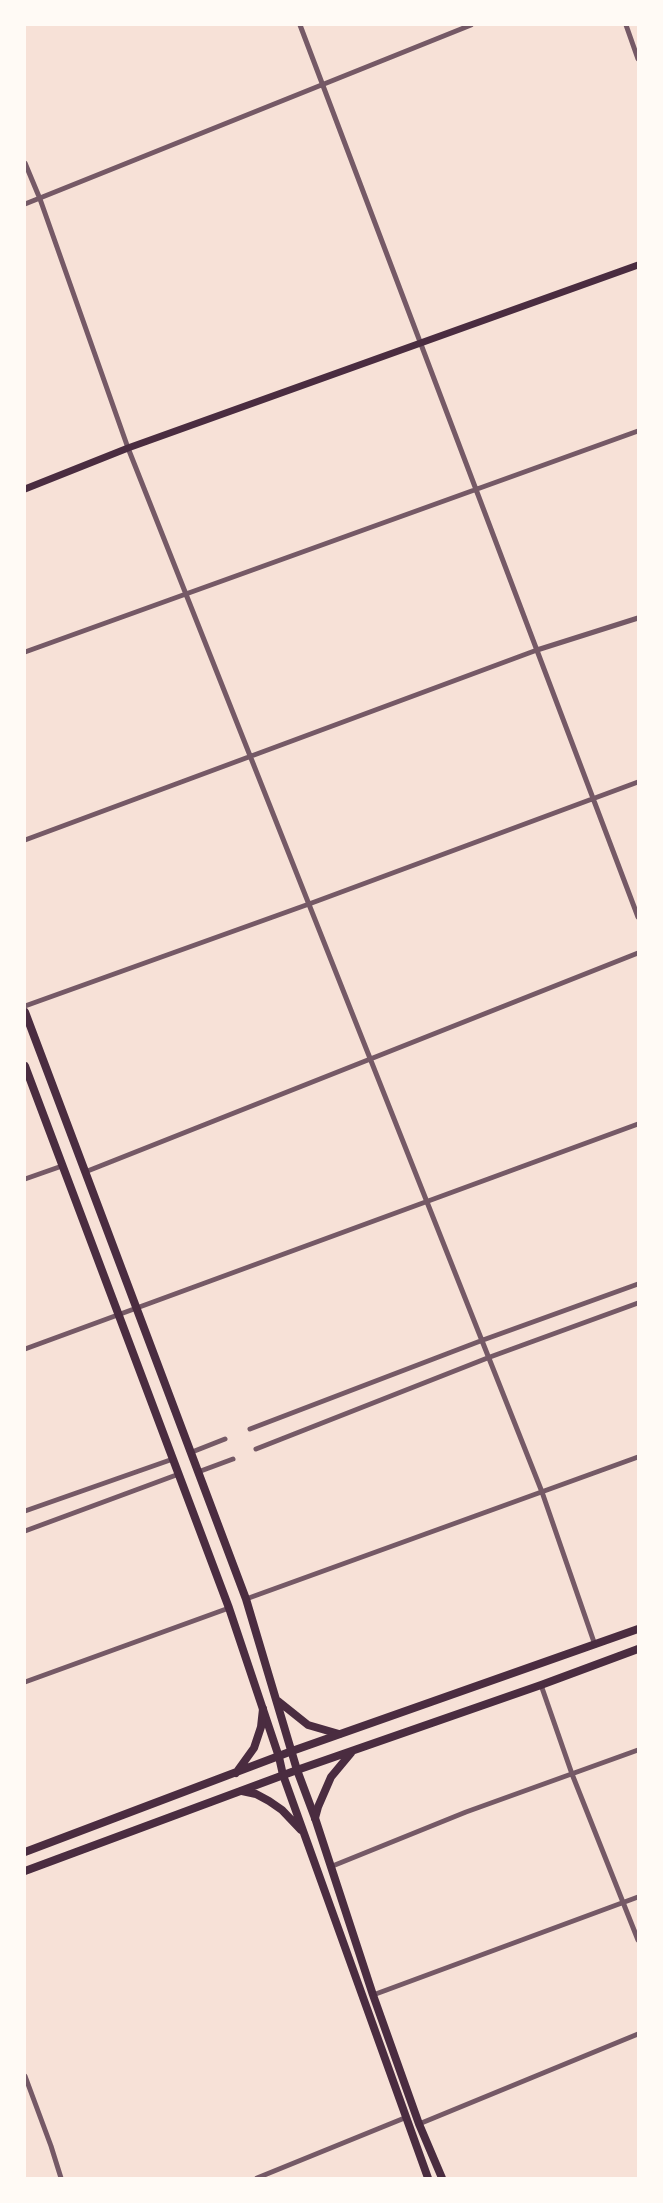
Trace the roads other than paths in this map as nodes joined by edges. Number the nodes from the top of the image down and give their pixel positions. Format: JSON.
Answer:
{"nodes":[{"id":1,"x":300,"y":25,"type":"edge"},
{"id":2,"x":471,"y":25,"type":"edge"},
{"id":3,"x":626,"y":25,"type":"edge"},
{"id":4,"x":638,"y":59,"type":"edge"},
{"id":5,"x":322,"y":85,"type":"junction"},
{"id":6,"x":25,"y":163,"type":"edge"},
{"id":7,"x":40,"y":199,"type":"junction"},
{"id":8,"x":25,"y":204,"type":"edge"},
{"id":9,"x":638,"y":265,"type":"edge"},
{"id":10,"x":420,"y":343,"type":"junction"},
{"id":11,"x":638,"y":431,"type":"edge"},
{"id":12,"x":128,"y":448,"type":"junction"},
{"id":13,"x":25,"y":489,"type":"edge"},
{"id":14,"x":476,"y":490,"type":"junction"},
{"id":15,"x":186,"y":594,"type":"junction"},
{"id":16,"x":638,"y":618,"type":"edge"},
{"id":17,"x":537,"y":650,"type":"junction"},
{"id":18,"x":25,"y":652,"type":"edge"},
{"id":19,"x":251,"y":756,"type":"junction"},
{"id":20,"x":638,"y":782,"type":"edge"},
{"id":21,"x":593,"y":799,"type":"junction"},
{"id":22,"x":25,"y":840,"type":"edge"},
{"id":23,"x":309,"y":904,"type":"junction"},
{"id":24,"x":638,"y":917,"type":"edge"},
{"id":25,"x":638,"y":953,"type":"edge"},
{"id":26,"x":25,"y":1006,"type":"edge"},
{"id":27,"x":25,"y":1012,"type":"edge"},
{"id":28,"x":370,"y":1059,"type":"junction"},
{"id":29,"x":25,"y":1066,"type":"edge"},
{"id":30,"x":638,"y":1124,"type":"edge"},
{"id":31,"x":62,"y":1166,"type":"junction"},
{"id":32,"x":85,"y":1172,"type":"junction"},
{"id":33,"x":25,"y":1179,"type":"edge"},
{"id":34,"x":427,"y":1202,"type":"junction"},
{"id":35,"x":638,"y":1284,"type":"edge"},
{"id":36,"x":638,"y":1303,"type":"edge"},
{"id":37,"x":137,"y":1309,"type":"junction"},
{"id":38,"x":119,"y":1316,"type":"junction"},
{"id":39,"x":483,"y":1340,"type":"junction"},
{"id":40,"x":25,"y":1349,"type":"edge"},
{"id":41,"x":490,"y":1357,"type":"junction"},
{"id":42,"x":250,"y":1430,"type":"dead end"},
{"id":43,"x":225,"y":1439,"type":"dead end"},
{"id":44,"x":256,"y":1449,"type":"dead end"},
{"id":45,"x":192,"y":1452,"type":"junction"},
{"id":46,"x":638,"y":1457,"type":"edge"},
{"id":47,"x":173,"y":1459,"type":"junction"},
{"id":48,"x":233,"y":1459,"type":"dead end"},
{"id":49,"x":198,"y":1472,"type":"junction"},
{"id":50,"x":179,"y":1474,"type":"junction"},
{"id":51,"x":542,"y":1492,"type":"junction"},
{"id":52,"x":25,"y":1511,"type":"edge"},
{"id":53,"x":25,"y":1531,"type":"edge"},
{"id":54,"x":246,"y":1599,"type":"junction"},
{"id":55,"x":229,"y":1608,"type":"junction"},
{"id":56,"x":638,"y":1629,"type":"edge"},
{"id":57,"x":595,"y":1645,"type":"junction"},
{"id":58,"x":638,"y":1649,"type":"edge"},
{"id":59,"x":25,"y":1682,"type":"edge"},
{"id":60,"x":540,"y":1685,"type":"junction"},
{"id":61,"x":277,"y":1701,"type":"junction"},
{"id":62,"x":263,"y":1709,"type":"junction"},
{"id":63,"x":339,"y":1734,"type":"junction"},
{"id":64,"x":355,"y":1750,"type":"junction"},
{"id":65,"x":638,"y":1750,"type":"edge"},
{"id":66,"x":292,"y":1751,"type":"junction"},
{"id":67,"x":279,"y":1757,"type":"junction"},
{"id":68,"x":297,"y":1770,"type":"junction"},
{"id":69,"x":236,"y":1773,"type":"junction"},
{"id":70,"x":572,"y":1774,"type":"junction"},
{"id":71,"x":283,"y":1775,"type":"junction"},
{"id":72,"x":242,"y":1791,"type":"junction"},
{"id":73,"x":315,"y":1818,"type":"junction"},
{"id":74,"x":304,"y":1833,"type":"junction"},
{"id":75,"x":26,"y":1849,"type":"edge"},
{"id":76,"x":330,"y":1867,"type":"junction"},
{"id":77,"x":25,"y":1871,"type":"edge"},
{"id":78,"x":638,"y":1898,"type":"edge"},
{"id":79,"x":624,"y":1902,"type":"junction"},
{"id":80,"x":638,"y":1940,"type":"edge"},
{"id":81,"x":373,"y":1995,"type":"junction"},
{"id":82,"x":638,"y":2034,"type":"edge"},
{"id":83,"x":25,"y":2076,"type":"edge"},
{"id":84,"x":407,"y":2118,"type":"junction"},
{"id":85,"x":419,"y":2124,"type":"junction"},
{"id":86,"x":61,"y":2178,"type":"edge"},
{"id":87,"x":257,"y":2178,"type":"edge"},
{"id":88,"x":428,"y":2178,"type":"edge"},
{"id":89,"x":442,"y":2178,"type":"edge"}],
"edges":[{"from":1,"to":5,"type":"street"},
{"from":2,"to":5,"type":"street"},
{"from":3,"to":4,"type":"street"},
{"from":5,"to":7,"type":"street"},
{"from":5,"to":10,"type":"street"},
{"from":6,"to":7,"type":"street"},
{"from":7,"to":8,"type":"street"},
{"from":7,"to":12,"type":"street"},
{"from":9,"to":10,"type":"main road"},
{"from":10,"to":12,"type":"main road"},
{"from":10,"to":14,"type":"street"},
{"from":11,"to":14,"type":"street"},
{"from":12,"to":13,"type":"main road"},
{"from":12,"to":15,"type":"street"},
{"from":14,"to":15,"type":"street"},
{"from":14,"to":17,"type":"street"},
{"from":15,"to":18,"type":"street"},
{"from":15,"to":19,"type":"street"},
{"from":16,"to":17,"type":"street"},
{"from":17,"to":19,"type":"street"},
{"from":17,"to":21,"type":"street"},
{"from":19,"to":22,"type":"street"},
{"from":19,"to":23,"type":"street"},
{"from":20,"to":21,"type":"street"},
{"from":21,"to":23,"type":"street"},
{"from":21,"to":24,"type":"street"},
{"from":23,"to":26,"type":"street"},
{"from":23,"to":28,"type":"street"},
{"from":25,"to":28,"type":"street"},
{"from":27,"to":32,"type":"main road"},
{"from":28,"to":32,"type":"street"},
{"from":28,"to":34,"type":"street"},
{"from":29,"to":31,"type":"main road"},
{"from":30,"to":34,"type":"street"},
{"from":31,"to":33,"type":"street"},
{"from":31,"to":38,"type":"main road"},
{"from":32,"to":37,"type":"main road"},
{"from":34,"to":37,"type":"street"},
{"from":34,"to":39,"type":"street"},
{"from":35,"to":39,"type":"street"},
{"from":36,"to":41,"type":"street"},
{"from":37,"to":38,"type":"street"},
{"from":37,"to":45,"type":"main road"},
{"from":38,"to":40,"type":"street"},
{"from":38,"to":47,"type":"main road"},
{"from":39,"to":41,"type":"street"},
{"from":39,"to":42,"type":"street"},
{"from":41,"to":44,"type":"street"},
{"from":41,"to":51,"type":"street"},
{"from":43,"to":45,"type":"street"},
{"from":45,"to":49,"type":"main road"},
{"from":46,"to":51,"type":"street"},
{"from":47,"to":50,"type":"main road"},
{"from":47,"to":52,"type":"street"},
{"from":48,"to":49,"type":"street"},
{"from":49,"to":54,"type":"main road"},
{"from":50,"to":53,"type":"street"},
{"from":50,"to":55,"type":"main road"},
{"from":51,"to":54,"type":"street"},
{"from":51,"to":57,"type":"street"},
{"from":54,"to":61,"type":"main road"},
{"from":55,"to":59,"type":"street"},
{"from":55,"to":62,"type":"main road"},
{"from":56,"to":57,"type":"main road"},
{"from":57,"to":63,"type":"main road"},
{"from":58,"to":60,"type":"main road"},
{"from":60,"to":64,"type":"main road"},
{"from":60,"to":70,"type":"street"},
{"from":61,"to":63,"type":"main road"},
{"from":61,"to":66,"type":"main road"},
{"from":62,"to":67,"type":"main road"},
{"from":62,"to":69,"type":"main road"},
{"from":63,"to":66,"type":"main road"},
{"from":64,"to":68,"type":"main road"},
{"from":64,"to":73,"type":"main road"},
{"from":65,"to":70,"type":"street"},
{"from":66,"to":67,"type":"main road"},
{"from":66,"to":68,"type":"main road"},
{"from":67,"to":69,"type":"main road"},
{"from":67,"to":71,"type":"main road"},
{"from":68,"to":71,"type":"main road"},
{"from":68,"to":73,"type":"main road"},
{"from":69,"to":75,"type":"main road"},
{"from":70,"to":76,"type":"street"},
{"from":70,"to":79,"type":"street"},
{"from":71,"to":72,"type":"main road"},
{"from":71,"to":74,"type":"main road"},
{"from":72,"to":74,"type":"main road"},
{"from":72,"to":77,"type":"main road"},
{"from":73,"to":76,"type":"main road"},
{"from":74,"to":84,"type":"main road"},
{"from":76,"to":81,"type":"main road"},
{"from":78,"to":79,"type":"street"},
{"from":79,"to":80,"type":"street"},
{"from":79,"to":81,"type":"street"},
{"from":81,"to":85,"type":"main road"},
{"from":82,"to":85,"type":"street"},
{"from":83,"to":86,"type":"street"},
{"from":84,"to":87,"type":"street"},
{"from":84,"to":88,"type":"main road"},
{"from":85,"to":89,"type":"main road"}]}
